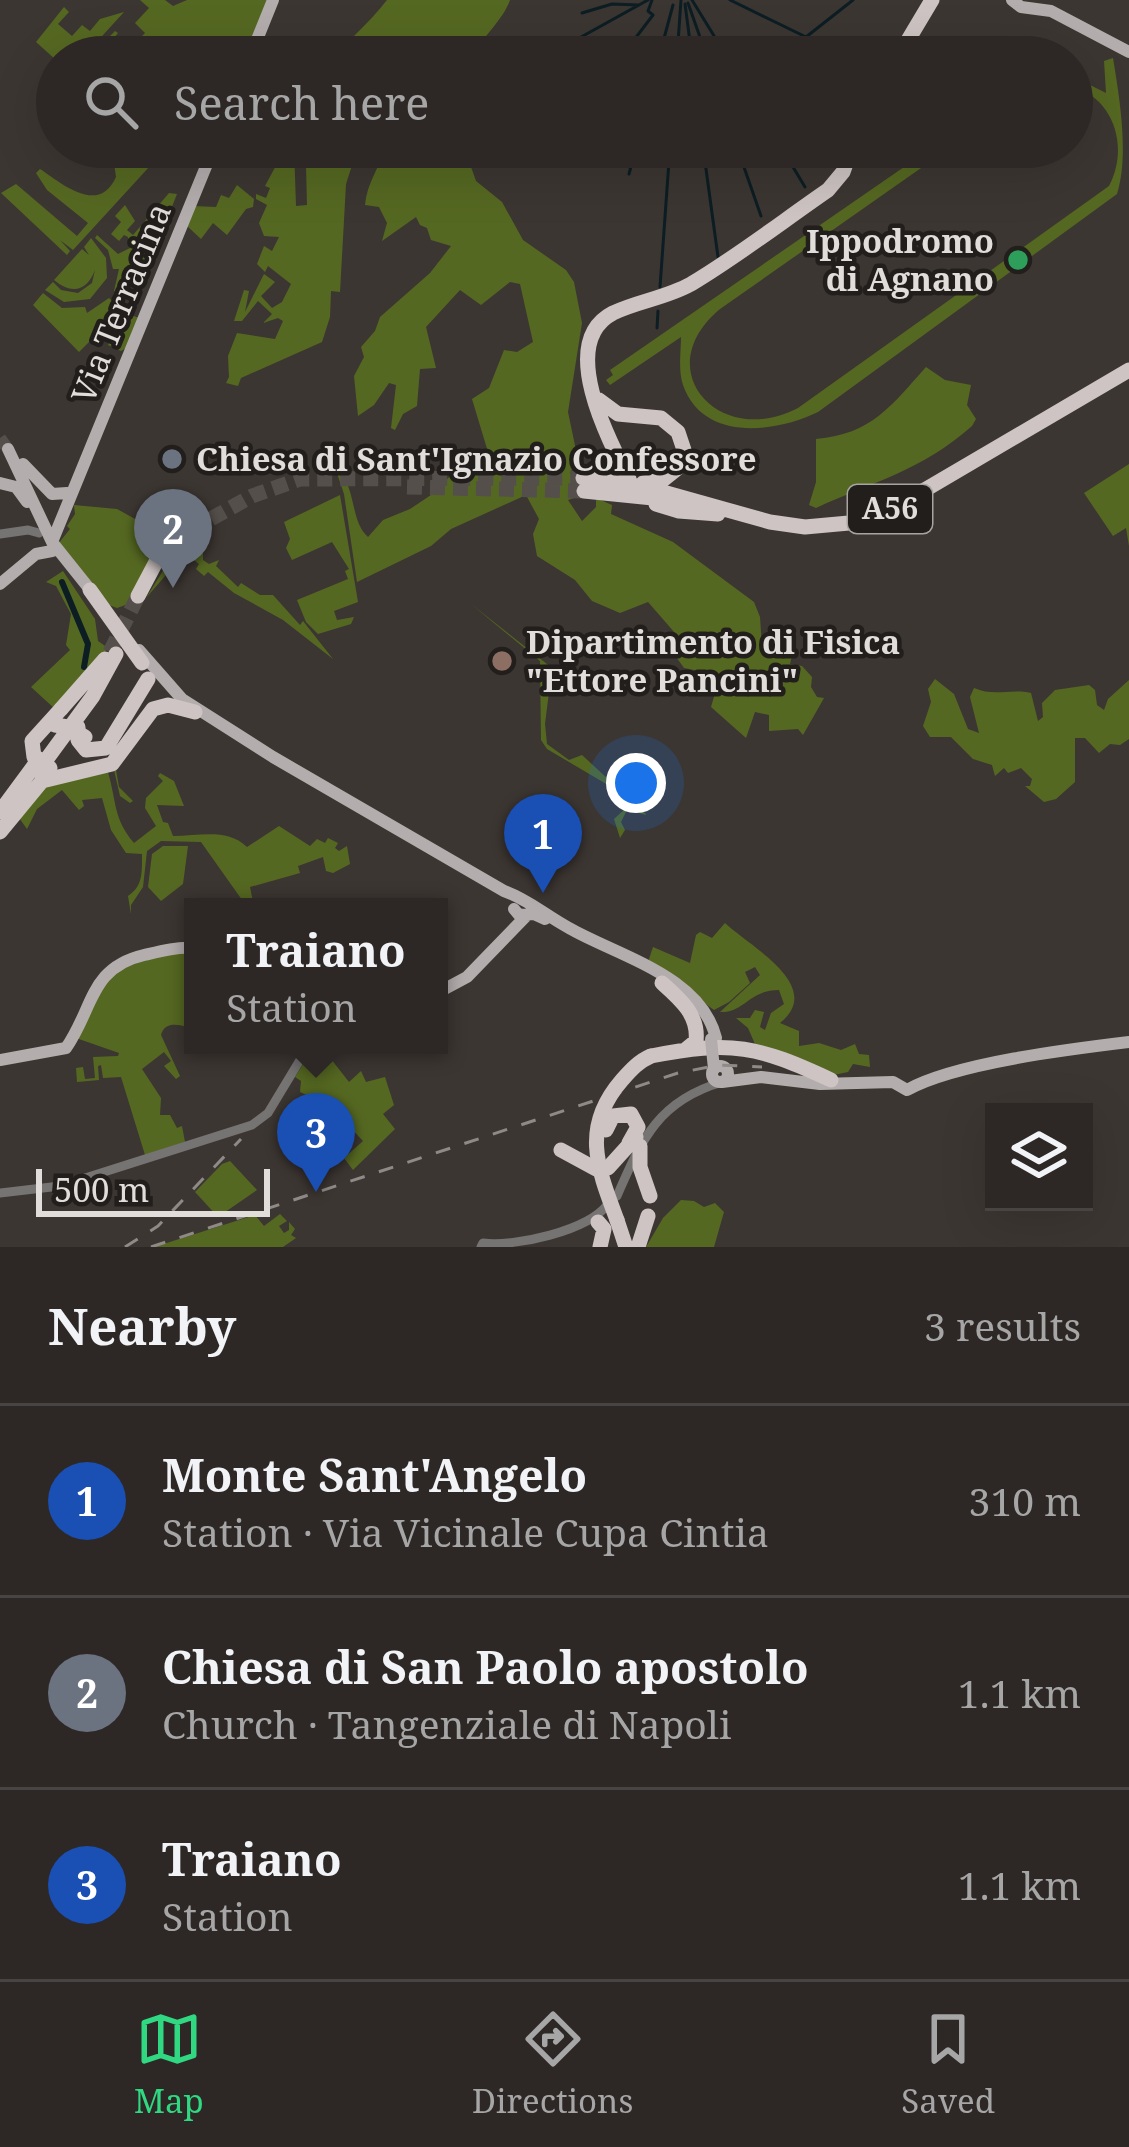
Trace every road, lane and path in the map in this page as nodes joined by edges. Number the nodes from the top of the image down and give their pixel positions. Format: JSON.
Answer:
{"nodes":[{"id":1,"x":273,"y":0,"type":"edge"},
{"id":2,"x":932,"y":0,"type":"edge"},
{"id":3,"x":1028,"y":2,"type":"edge"},
{"id":4,"x":258,"y":36,"type":"edge"},
{"id":5,"x":911,"y":36,"type":"edge"},
{"id":6,"x":1129,"y":50,"type":"edge"},
{"id":7,"x":206,"y":168,"type":"edge"},
{"id":8,"x":843,"y":168,"type":"edge"},
{"id":9,"x":1129,"y":376,"type":"edge"},
{"id":10,"x":596,"y":397,"type":"junction"},
{"id":11,"x":4,"y":446,"type":"edge"},
{"id":12,"x":23,"y":464,"type":"junction"},
{"id":13,"x":0,"y":481,"type":"edge"},
{"id":14,"x":626,"y":481,"type":"junction"},
{"id":15,"x":66,"y":500,"type":"junction"},
{"id":16,"x":656,"y":504,"type":"dead end"},
{"id":17,"x":725,"y":515,"type":"junction"},
{"id":18,"x":41,"y":521,"type":"junction"},
{"id":19,"x":0,"y":534,"type":"edge"},
{"id":20,"x":193,"y":534,"type":"tunnel mouth"},
{"id":21,"x":52,"y":546,"type":"junction"},
{"id":22,"x":36,"y":554,"type":"junction"},
{"id":23,"x":0,"y":584,"type":"edge"},
{"id":24,"x":90,"y":590,"type":"joint"},
{"id":25,"x":140,"y":598,"type":"tunnel mouth"},
{"id":26,"x":136,"y":666,"type":"junction"},
{"id":27,"x":195,"y":712,"type":"junction"},
{"id":28,"x":139,"y":713,"type":"junction"},
{"id":29,"x":58,"y":717,"type":"junction"},
{"id":30,"x":115,"y":736,"type":"junction"},
{"id":31,"x":121,"y":756,"type":"junction"},
{"id":32,"x":98,"y":761,"type":"junction"},
{"id":33,"x":0,"y":802,"type":"edge"},
{"id":34,"x":0,"y":812,"type":"edge"},
{"id":35,"x":0,"y":822,"type":"edge"},
{"id":36,"x":391,"y":826,"type":"junction"},
{"id":37,"x":0,"y":832,"type":"edge"},
{"id":38,"x":522,"y":905,"type":"junction"},
{"id":39,"x":184,"y":947,"type":"edge"},
{"id":40,"x":619,"y":954,"type":"junction"},
{"id":41,"x":662,"y":983,"type":"junction"},
{"id":42,"x":448,"y":986,"type":"edge"},
{"id":43,"x":713,"y":1038,"type":"junction"},
{"id":44,"x":1129,"y":1040,"type":"edge"},
{"id":45,"x":682,"y":1051,"type":"junction"},
{"id":46,"x":304,"y":1054,"type":"edge"},
{"id":47,"x":0,"y":1058,"type":"edge"},
{"id":48,"x":719,"y":1072,"type":"junction"},
{"id":49,"x":760,"y":1075,"type":"junction"},
{"id":50,"x":831,"y":1080,"type":"junction"},
{"id":51,"x":907,"y":1080,"type":"junction"},
{"id":52,"x":601,"y":1129,"type":"junction"},
{"id":53,"x":636,"y":1136,"type":"junction"},
{"id":54,"x":561,"y":1150,"type":"dead end"},
{"id":55,"x":619,"y":1188,"type":"joint"},
{"id":56,"x":0,"y":1193,"type":"edge"},
{"id":57,"x":611,"y":1215,"type":"junction"},
{"id":58,"x":482,"y":1246,"type":"edge"},
{"id":59,"x":600,"y":1247,"type":"edge"},
{"id":60,"x":633,"y":1247,"type":"edge"}],
"edges":[{"from":1,"to":4,"type":"main road"},
{"from":2,"to":5,"type":"highway"},
{"from":3,"to":6,"type":"main road"},
{"from":7,"to":15,"type":"main road","name":"Via Terracina"},
{"from":8,"to":10,"type":"highway"},
{"from":9,"to":14,"type":"highway","number":"A56"},
{"from":9,"to":17,"type":"highway","number":"A56"},
{"from":10,"to":14,"type":"highway"},
{"from":10,"to":14,"type":"highway"},
{"from":11,"to":12,"type":"main road"},
{"from":11,"to":18,"type":"main road"},
{"from":12,"to":15,"type":"main road"},
{"from":12,"to":18,"type":"main road"},
{"from":13,"to":18,"type":"main road"},
{"from":14,"to":17,"type":"highway","number":"A56"},
{"from":15,"to":18,"type":"main road","name":"Via Terracina"},
{"from":15,"to":21,"type":"main road","name":"Via Terracina"},
{"from":16,"to":17,"type":"highway"},
{"from":18,"to":19,"type":"street"},
{"from":18,"to":21,"type":"main road"},
{"from":18,"to":22,"type":"main road"},
{"from":20,"to":25,"type":"highway"},
{"from":21,"to":22,"type":"main road"},
{"from":21,"to":24,"type":"main road"},
{"from":21,"to":26,"type":"main road"},
{"from":22,"to":23,"type":"main road"},
{"from":24,"to":26,"type":"highway"},
{"from":26,"to":27,"type":"main road"},
{"from":26,"to":28,"type":"highway"},
{"from":26,"to":28,"type":"highway"},
{"from":26,"to":29,"type":"highway"},
{"from":26,"to":30,"type":"highway"},
{"from":26,"to":34,"type":"highway"},
{"from":26,"to":35,"type":"highway"},
{"from":26,"to":36,"type":"main road"},
{"from":27,"to":28,"type":"highway"},
{"from":27,"to":36,"type":"main road"},
{"from":28,"to":30,"type":"highway"},
{"from":28,"to":31,"type":"highway"},
{"from":28,"to":32,"type":"highway"},
{"from":29,"to":30,"type":"highway","bridge":true},
{"from":29,"to":32,"type":"highway","bridge":true},
{"from":29,"to":33,"type":"highway"},
{"from":31,"to":32,"type":"highway"},
{"from":31,"to":37,"type":"highway"},
{"from":36,"to":38,"type":"main road"},
{"from":38,"to":40,"type":"main road"},
{"from":38,"to":42,"type":"main road"},
{"from":39,"to":47,"type":"main road"},
{"from":40,"to":41,"type":"main road"},
{"from":40,"to":43,"type":"main road"},
{"from":41,"to":43,"type":"main road"},
{"from":41,"to":45,"type":"highway"},
{"from":43,"to":48,"type":"main road","bridge":true},
{"from":44,"to":51,"type":"main road"},
{"from":45,"to":50,"type":"highway"},
{"from":45,"to":52,"type":"highway","bridge":true},
{"from":46,"to":56,"type":"street"},
{"from":48,"to":49,"type":"main road"},
{"from":48,"to":53,"type":"street"},
{"from":49,"to":50,"type":"main road"},
{"from":49,"to":51,"type":"main road"},
{"from":50,"to":51,"type":"main road"},
{"from":52,"to":53,"type":"highway"},
{"from":52,"to":57,"type":"highway","bridge":true},
{"from":53,"to":54,"type":"highway"},
{"from":53,"to":55,"type":"street"},
{"from":53,"to":55,"type":"highway"},
{"from":57,"to":58,"type":"street"},
{"from":57,"to":58,"type":"street"},
{"from":57,"to":59,"type":"highway"},
{"from":57,"to":60,"type":"highway"},
{"from":57,"to":60,"type":"highway"}]}
